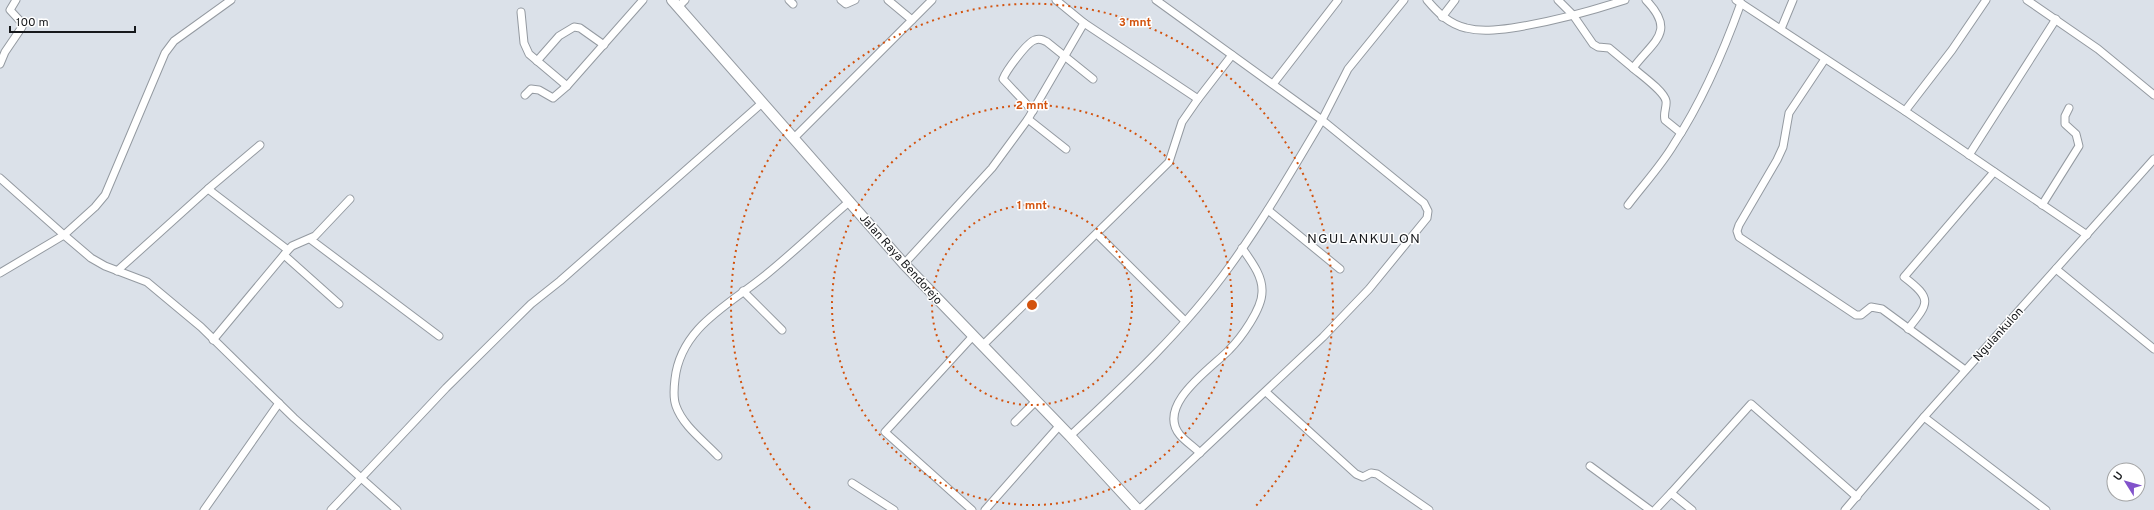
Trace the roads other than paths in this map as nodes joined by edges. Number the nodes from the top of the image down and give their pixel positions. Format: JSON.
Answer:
{"nodes":[{"id":1,"x":16,"y":0,"type":"edge"},
{"id":2,"x":231,"y":0,"type":"edge"},
{"id":3,"x":643,"y":0,"type":"edge"},
{"id":4,"x":841,"y":0,"type":"edge"},
{"id":5,"x":855,"y":0,"type":"edge"},
{"id":6,"x":888,"y":0,"type":"edge"},
{"id":7,"x":1056,"y":0,"type":"edge"},
{"id":8,"x":1156,"y":0,"type":"edge"},
{"id":9,"x":1338,"y":0,"type":"edge"},
{"id":10,"x":1404,"y":0,"type":"edge"},
{"id":11,"x":1427,"y":0,"type":"edge"},
{"id":12,"x":1455,"y":0,"type":"edge"},
{"id":13,"x":1625,"y":0,"type":"edge"},
{"id":14,"x":1646,"y":0,"type":"edge"},
{"id":15,"x":1793,"y":0,"type":"edge"},
{"id":16,"x":1986,"y":0,"type":"edge"},
{"id":17,"x":2027,"y":0,"type":"edge"},
{"id":18,"x":927,"y":1,"type":"edge"},
{"id":19,"x":1562,"y":1,"type":"edge"},
{"id":20,"x":678,"y":2,"type":"edge"},
{"id":21,"x":1738,"y":2,"type":"edge"},
{"id":22,"x":521,"y":12,"type":"dead end"},
{"id":23,"x":1573,"y":15,"type":"junction"},
{"id":24,"x":1442,"y":17,"type":"junction"},
{"id":25,"x":2056,"y":19,"type":"junction"},
{"id":26,"x":912,"y":20,"type":"junction"},
{"id":27,"x":1084,"y":23,"type":"junction"},
{"id":28,"x":1781,"y":29,"type":"junction"},
{"id":29,"x":604,"y":45,"type":"junction"},
{"id":30,"x":1065,"y":55,"type":"junction"},
{"id":31,"x":1232,"y":55,"type":"junction"},
{"id":32,"x":1825,"y":59,"type":"junction"},
{"id":33,"x":537,"y":61,"type":"junction"},
{"id":34,"x":0,"y":64,"type":"edge"},
{"id":35,"x":1633,"y":68,"type":"junction"},
{"id":36,"x":1093,"y":79,"type":"dead end"},
{"id":37,"x":1273,"y":84,"type":"junction"},
{"id":38,"x":567,"y":86,"type":"junction"},
{"id":39,"x":2154,"y":95,"type":"edge"},
{"id":40,"x":525,"y":96,"type":"dead end"},
{"id":41,"x":1198,"y":99,"type":"junction"},
{"id":42,"x":762,"y":103,"type":"junction"},
{"id":43,"x":2069,"y":108,"type":"dead end"},
{"id":44,"x":1033,"y":110,"type":"junction"},
{"id":45,"x":1905,"y":111,"type":"junction"},
{"id":46,"x":1028,"y":119,"type":"junction"},
{"id":47,"x":1322,"y":120,"type":"junction"},
{"id":48,"x":1681,"y":133,"type":"junction"},
{"id":49,"x":794,"y":138,"type":"junction"},
{"id":50,"x":260,"y":145,"type":"dead end"},
{"id":51,"x":1066,"y":149,"type":"dead end"},
{"id":52,"x":1969,"y":155,"type":"junction"},
{"id":53,"x":2154,"y":159,"type":"edge"},
{"id":54,"x":1994,"y":172,"type":"junction"},
{"id":55,"x":0,"y":178,"type":"edge"},
{"id":56,"x":208,"y":189,"type":"junction"},
{"id":57,"x":350,"y":199,"type":"dead end"},
{"id":58,"x":850,"y":201,"type":"junction"},
{"id":59,"x":1628,"y":205,"type":"dead end"},
{"id":60,"x":2042,"y":205,"type":"junction"},
{"id":61,"x":1268,"y":210,"type":"junction"},
{"id":62,"x":1097,"y":234,"type":"junction"},
{"id":63,"x":64,"y":235,"type":"junction"},
{"id":64,"x":2087,"y":235,"type":"junction"},
{"id":65,"x":310,"y":239,"type":"junction"},
{"id":66,"x":1242,"y":248,"type":"junction"},
{"id":67,"x":286,"y":253,"type":"junction"},
{"id":68,"x":904,"y":264,"type":"junction"},
{"id":69,"x":1340,"y":269,"type":"dead end"},
{"id":70,"x":2056,"y":270,"type":"junction"},
{"id":71,"x":117,"y":271,"type":"junction"},
{"id":72,"x":0,"y":272,"type":"edge"},
{"id":73,"x":744,"y":291,"type":"junction"},
{"id":74,"x":339,"y":304,"type":"dead end"},
{"id":75,"x":1185,"y":321,"type":"junction"},
{"id":76,"x":1908,"y":329,"type":"junction"},
{"id":77,"x":782,"y":330,"type":"dead end"},
{"id":78,"x":439,"y":336,"type":"dead end"},
{"id":79,"x":973,"y":336,"type":"junction"},
{"id":80,"x":213,"y":340,"type":"junction"},
{"id":81,"x":982,"y":346,"type":"junction"},
{"id":82,"x":2154,"y":349,"type":"edge"},
{"id":83,"x":1966,"y":370,"type":"junction"},
{"id":84,"x":1266,"y":392,"type":"junction"},
{"id":85,"x":1036,"y":401,"type":"junction"},
{"id":86,"x":278,"y":403,"type":"junction"},
{"id":87,"x":1924,"y":417,"type":"junction"},
{"id":88,"x":1015,"y":422,"type":"dead end"},
{"id":89,"x":1060,"y":425,"type":"junction"},
{"id":90,"x":1070,"y":436,"type":"junction"},
{"id":91,"x":1200,"y":453,"type":"junction"},
{"id":92,"x":718,"y":456,"type":"dead end"},
{"id":93,"x":1590,"y":466,"type":"dead end"},
{"id":94,"x":360,"y":478,"type":"junction"},
{"id":95,"x":852,"y":483,"type":"dead end"},
{"id":96,"x":1671,"y":493,"type":"junction"},
{"id":97,"x":1857,"y":497,"type":"junction"},
{"id":98,"x":204,"y":510,"type":"edge"},
{"id":99,"x":331,"y":510,"type":"edge"},
{"id":100,"x":397,"y":510,"type":"edge"},
{"id":101,"x":894,"y":510,"type":"edge"},
{"id":102,"x":972,"y":510,"type":"edge"},
{"id":103,"x":985,"y":510,"type":"edge"},
{"id":104,"x":1139,"y":510,"type":"edge"},
{"id":105,"x":1429,"y":510,"type":"edge"},
{"id":106,"x":1650,"y":510,"type":"edge"},
{"id":107,"x":1655,"y":510,"type":"edge"},
{"id":108,"x":1692,"y":510,"type":"edge"},
{"id":109,"x":1845,"y":510,"type":"edge"},
{"id":110,"x":2046,"y":510,"type":"edge"}],
"edges":[{"from":1,"to":34,"type":"street"},
{"from":2,"to":63,"type":"street"},
{"from":3,"to":29,"type":"street"},
{"from":4,"to":5,"type":"street"},
{"from":6,"to":26,"type":"street"},
{"from":7,"to":27,"type":"street"},
{"from":8,"to":31,"type":"street"},
{"from":9,"to":37,"type":"street"},
{"from":10,"to":47,"type":"street"},
{"from":11,"to":24,"type":"street"},
{"from":12,"to":24,"type":"street"},
{"from":13,"to":23,"type":"street"},
{"from":14,"to":35,"type":"street"},
{"from":15,"to":28,"type":"street"},
{"from":16,"to":45,"type":"street"},
{"from":17,"to":25,"type":"street"},
{"from":18,"to":26,"type":"street"},
{"from":19,"to":23,"type":"street"},
{"from":20,"to":42,"type":"main road","name":"Jalan Raya Bendorejo"},
{"from":21,"to":28,"type":"street"},
{"from":21,"to":48,"type":"street"},
{"from":22,"to":33,"type":"street"},
{"from":23,"to":24,"type":"street"},
{"from":23,"to":35,"type":"street"},
{"from":25,"to":39,"type":"street"},
{"from":25,"to":52,"type":"street"},
{"from":26,"to":49,"type":"street"},
{"from":27,"to":30,"type":"street"},
{"from":27,"to":41,"type":"street"},
{"from":28,"to":32,"type":"street"},
{"from":29,"to":33,"type":"street"},
{"from":29,"to":38,"type":"street"},
{"from":30,"to":36,"type":"street"},
{"from":30,"to":44,"type":"street"},
{"from":30,"to":44,"type":"street"},
{"from":31,"to":37,"type":"street"},
{"from":31,"to":41,"type":"street"},
{"from":32,"to":45,"type":"street"},
{"from":32,"to":76,"type":"street"},
{"from":33,"to":38,"type":"street"},
{"from":35,"to":48,"type":"street"},
{"from":37,"to":47,"type":"street"},
{"from":38,"to":40,"type":"street"},
{"from":41,"to":62,"type":"street"},
{"from":42,"to":49,"type":"main road","name":"Jalan Raya Bendorejo"},
{"from":42,"to":94,"type":"street"},
{"from":43,"to":60,"type":"street"},
{"from":44,"to":46,"type":"street"},
{"from":45,"to":52,"type":"street"},
{"from":46,"to":51,"type":"street"},
{"from":46,"to":68,"type":"street"},
{"from":47,"to":61,"type":"street"},
{"from":47,"to":84,"type":"street"},
{"from":48,"to":59,"type":"street"},
{"from":49,"to":58,"type":"main road","name":"Jalan Raya Bendorejo"},
{"from":50,"to":56,"type":"street"},
{"from":52,"to":54,"type":"street"},
{"from":53,"to":64,"type":"street","name":"Ngulankulon"},
{"from":54,"to":60,"type":"street"},
{"from":54,"to":76,"type":"street"},
{"from":55,"to":63,"type":"street"},
{"from":56,"to":67,"type":"street"},
{"from":56,"to":71,"type":"street"},
{"from":57,"to":65,"type":"street"},
{"from":58,"to":68,"type":"main road","name":"Jalan Raya Bendorejo"},
{"from":58,"to":73,"type":"street"},
{"from":60,"to":64,"type":"street"},
{"from":61,"to":66,"type":"street"},
{"from":61,"to":69,"type":"street"},
{"from":62,"to":75,"type":"street"},
{"from":62,"to":81,"type":"street"},
{"from":63,"to":71,"type":"street"},
{"from":63,"to":72,"type":"street"},
{"from":64,"to":70,"type":"street","name":"Ngulankulon"},
{"from":65,"to":67,"type":"street"},
{"from":65,"to":78,"type":"street"},
{"from":66,"to":75,"type":"street"},
{"from":66,"to":91,"type":"street"},
{"from":67,"to":74,"type":"street"},
{"from":67,"to":80,"type":"street"},
{"from":68,"to":79,"type":"main road","name":"Jalan Raya Bendorejo"},
{"from":70,"to":82,"type":"street"},
{"from":70,"to":83,"type":"street","name":"Ngulankulon"},
{"from":71,"to":80,"type":"street"},
{"from":73,"to":77,"type":"street"},
{"from":73,"to":92,"type":"street"},
{"from":75,"to":90,"type":"street"},
{"from":76,"to":83,"type":"street"},
{"from":79,"to":81,"type":"main road","name":"Jalan Raya Bendorejo"},
{"from":79,"to":102,"type":"street"},
{"from":80,"to":86,"type":"street"},
{"from":81,"to":85,"type":"main road","name":"Jalan Raya Bendorejo"},
{"from":83,"to":87,"type":"street","name":"Ngulankulon"},
{"from":84,"to":91,"type":"street"},
{"from":84,"to":105,"type":"street"},
{"from":85,"to":88,"type":"street"},
{"from":85,"to":89,"type":"main road","name":"Jalan Raya Bendorejo"},
{"from":86,"to":94,"type":"street"},
{"from":86,"to":98,"type":"street"},
{"from":87,"to":97,"type":"street","name":"Ngulankulon"},
{"from":87,"to":110,"type":"street"},
{"from":89,"to":90,"type":"main road","name":"Jalan Raya Bendorejo"},
{"from":89,"to":103,"type":"street"},
{"from":90,"to":104,"type":"main road","name":"Jalan Raya Bendorejo"},
{"from":91,"to":104,"type":"street"},
{"from":93,"to":106,"type":"street"},
{"from":94,"to":99,"type":"street"},
{"from":94,"to":100,"type":"street"},
{"from":95,"to":101,"type":"street"},
{"from":96,"to":97,"type":"street"},
{"from":96,"to":107,"type":"street"},
{"from":96,"to":108,"type":"street"},
{"from":97,"to":109,"type":"street","name":"Ngulankulon"}]}
